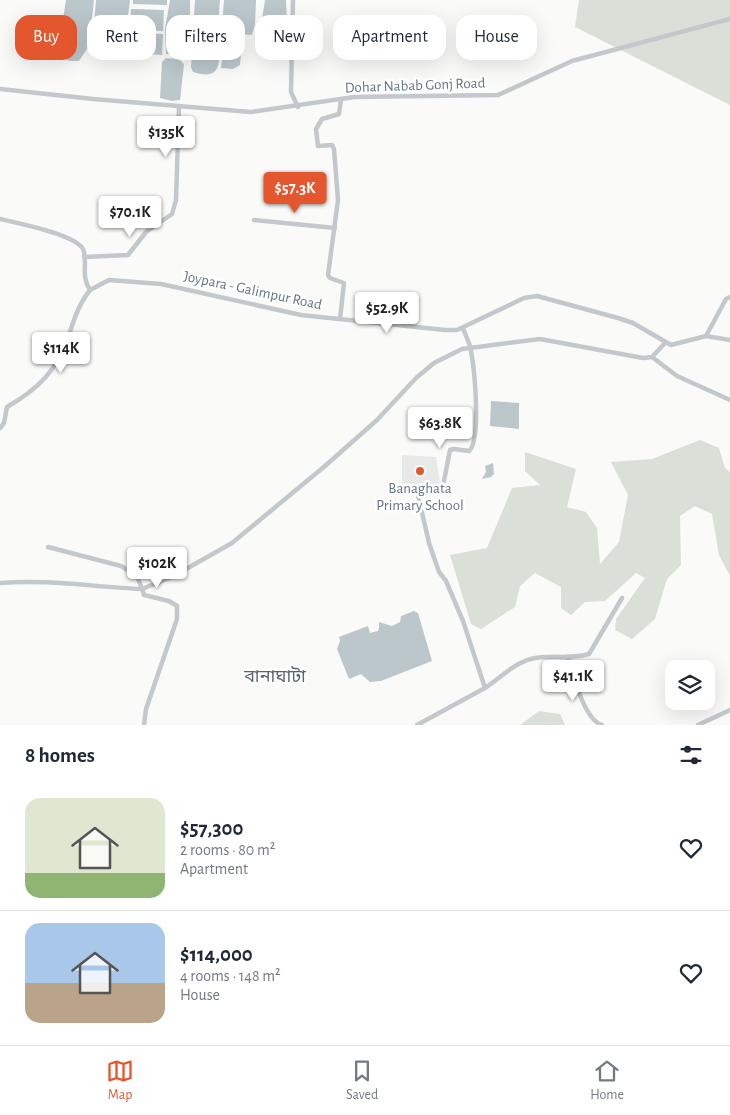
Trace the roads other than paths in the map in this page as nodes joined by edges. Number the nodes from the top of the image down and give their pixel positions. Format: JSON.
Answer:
{"nodes":[{"id":1,"x":293,"y":0,"type":"edge"},
{"id":2,"x":730,"y":19,"type":"edge"},
{"id":3,"x":0,"y":90,"type":"edge"},
{"id":4,"x":342,"y":100,"type":"junction"},
{"id":5,"x":179,"y":106,"type":"junction"},
{"id":6,"x":298,"y":107,"type":"junction"},
{"id":7,"x":0,"y":219,"type":"edge"},
{"id":8,"x":254,"y":220,"type":"dead end"},
{"id":9,"x":335,"y":228,"type":"junction"},
{"id":10,"x":84,"y":257,"type":"junction"},
{"id":11,"x":90,"y":290,"type":"junction"},
{"id":12,"x":730,"y":297,"type":"edge"},
{"id":13,"x":340,"y":319,"type":"junction"},
{"id":14,"x":463,"y":328,"type":"junction"},
{"id":15,"x":706,"y":336,"type":"junction"},
{"id":16,"x":730,"y":340,"type":"edge"},
{"id":17,"x":665,"y":343,"type":"junction"},
{"id":18,"x":470,"y":346,"type":"junction"},
{"id":19,"x":652,"y":357,"type":"junction"},
{"id":20,"x":730,"y":400,"type":"edge"},
{"id":21,"x":0,"y":428,"type":"edge"},
{"id":22,"x":48,"y":547,"type":"dead end"},
{"id":23,"x":0,"y":583,"type":"edge"},
{"id":24,"x":142,"y":589,"type":"junction"},
{"id":25,"x":622,"y":598,"type":"dead end"},
{"id":26,"x":568,"y":657,"type":"junction"},
{"id":27,"x":485,"y":688,"type":"junction"},
{"id":28,"x":730,"y":710,"type":"edge"},
{"id":29,"x":144,"y":725,"type":"edge"},
{"id":30,"x":417,"y":725,"type":"edge"},
{"id":31,"x":602,"y":725,"type":"edge"},
{"id":32,"x":698,"y":725,"type":"edge"}],
"edges":[{"from":1,"to":6,"type":"street"},
{"from":2,"to":4,"type":"street","name":"Dohar Nabab Gonj Road"},
{"from":3,"to":5,"type":"street","name":"Dohar Nabab Gonj Road"},
{"from":4,"to":6,"type":"street","name":"Dohar Nabab Gonj Road"},
{"from":4,"to":9,"type":"street"},
{"from":5,"to":6,"type":"street","name":"Dohar Nabab Gonj Road"},
{"from":5,"to":10,"type":"street"},
{"from":7,"to":10,"type":"street"},
{"from":8,"to":9,"type":"street"},
{"from":9,"to":13,"type":"street"},
{"from":10,"to":11,"type":"street"},
{"from":11,"to":13,"type":"street","name":"Joypara - Galimpur Road"},
{"from":11,"to":21,"type":"street"},
{"from":12,"to":15,"type":"street"},
{"from":13,"to":14,"type":"street","name":"Joypara - Galimpur Road"},
{"from":14,"to":17,"type":"street","name":"Joypara - Galimpur Road"},
{"from":14,"to":18,"type":"street"},
{"from":15,"to":16,"type":"street"},
{"from":15,"to":17,"type":"street"},
{"from":17,"to":19,"type":"street"},
{"from":18,"to":19,"type":"street"},
{"from":18,"to":24,"type":"street"},
{"from":18,"to":27,"type":"street"},
{"from":19,"to":20,"type":"street"},
{"from":22,"to":24,"type":"street"},
{"from":23,"to":24,"type":"street"},
{"from":24,"to":29,"type":"street"},
{"from":25,"to":26,"type":"street"},
{"from":26,"to":27,"type":"street"},
{"from":26,"to":31,"type":"street"},
{"from":27,"to":30,"type":"street"},
{"from":28,"to":32,"type":"street"}]}
